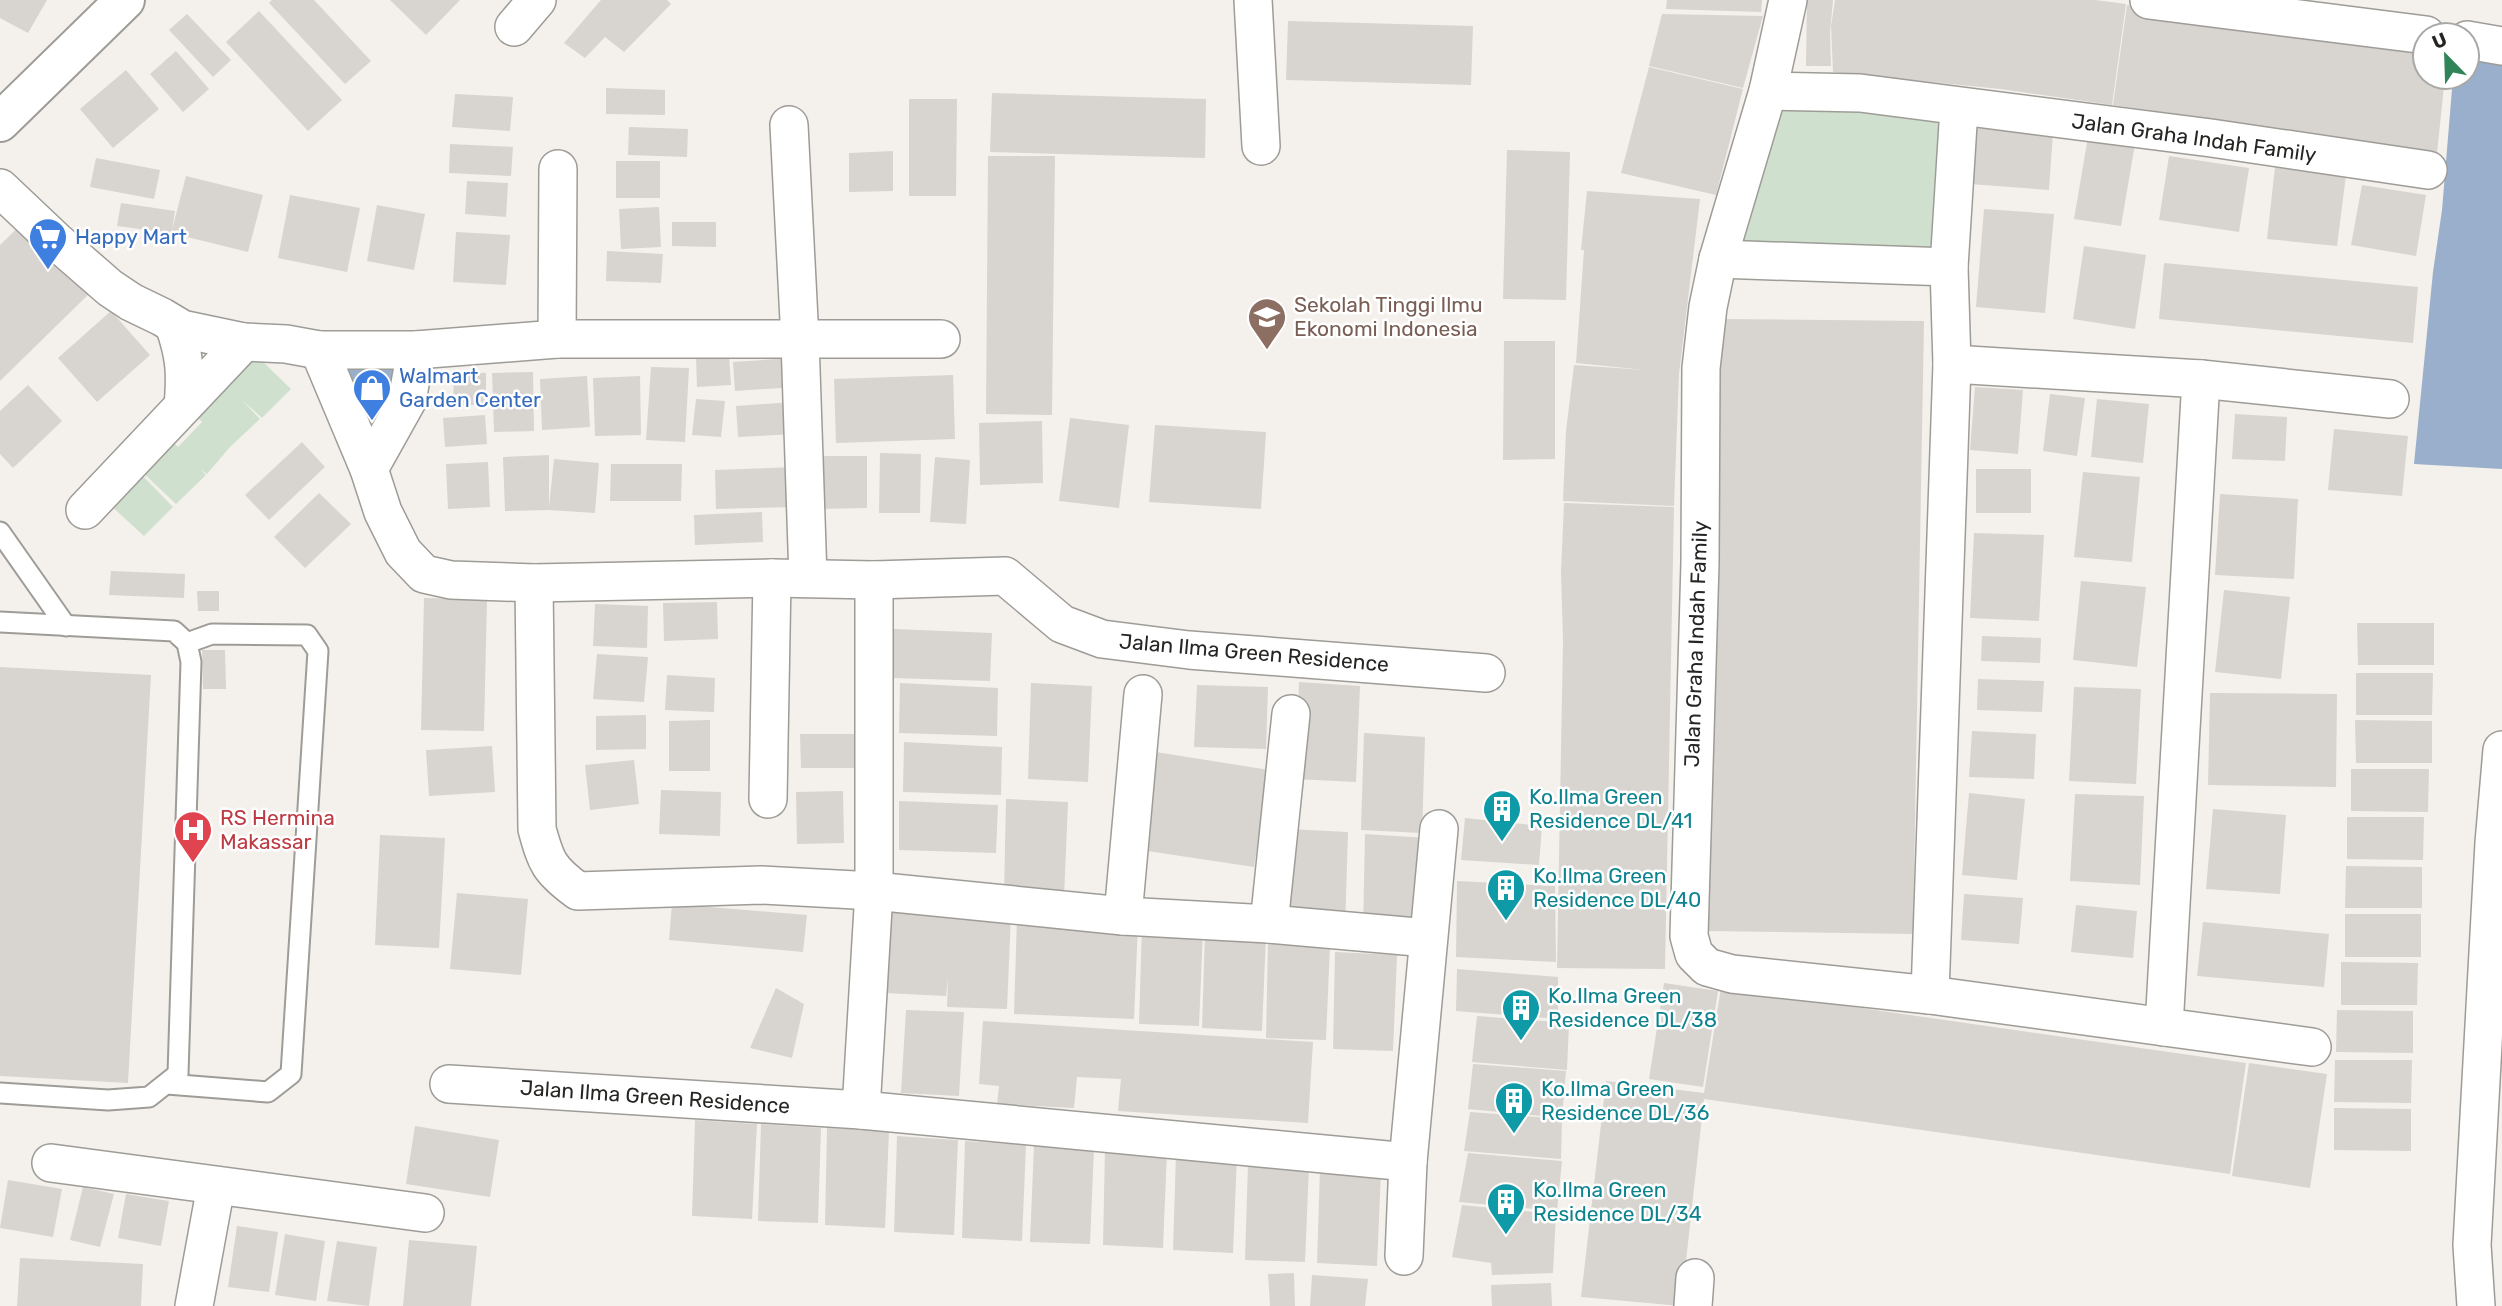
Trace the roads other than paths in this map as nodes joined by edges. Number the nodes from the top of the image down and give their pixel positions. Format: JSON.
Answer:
{"nodes":[{"id":1,"x":125,"y":0,"type":"edge"},
{"id":2,"x":537,"y":0,"type":"edge"},
{"id":3,"x":1253,"y":0,"type":"edge"},
{"id":4,"x":1788,"y":0,"type":"edge"},
{"id":5,"x":2149,"y":0,"type":"edge"},
{"id":6,"x":514,"y":27,"type":"dead end"},
{"id":7,"x":2411,"y":33,"type":"edge"},
{"id":8,"x":2481,"y":42,"type":"edge"},
{"id":9,"x":2502,"y":46,"type":"edge"},
{"id":10,"x":1768,"y":91,"type":"junction"},
{"id":11,"x":1959,"y":108,"type":"junction"},
{"id":12,"x":0,"y":122,"type":"edge"},
{"id":13,"x":789,"y":125,"type":"dead end"},
{"id":14,"x":1261,"y":146,"type":"dead end"},
{"id":15,"x":558,"y":170,"type":"dead end"},
{"id":16,"x":2428,"y":170,"type":"dead end"},
{"id":17,"x":0,"y":188,"type":"edge"},
{"id":18,"x":1718,"y":259,"type":"junction"},
{"id":19,"x":1949,"y":267,"type":"junction"},
{"id":20,"x":174,"y":325,"type":"junction"},
{"id":21,"x":557,"y":339,"type":"junction"},
{"id":22,"x":941,"y":339,"type":"dead end"},
{"id":23,"x":800,"y":340,"type":"junction"},
{"id":24,"x":244,"y":342,"type":"junction"},
{"id":25,"x":319,"y":350,"type":"junction"},
{"id":26,"x":416,"y":350,"type":"junction"},
{"id":27,"x":1952,"y":363,"type":"junction"},
{"id":28,"x":2201,"y":379,"type":"junction"},
{"id":29,"x":2390,"y":399,"type":"dead end"},
{"id":30,"x":183,"y":406,"type":"junction"},
{"id":31,"x":369,"y":470,"type":"junction"},
{"id":32,"x":85,"y":510,"type":"dead end"},
{"id":33,"x":0,"y":531,"type":"edge"},
{"id":34,"x":772,"y":578,"type":"junction"},
{"id":35,"x":808,"y":578,"type":"junction"},
{"id":36,"x":874,"y":580,"type":"junction"},
{"id":37,"x":534,"y":583,"type":"junction"},
{"id":38,"x":0,"y":622,"type":"edge"},
{"id":39,"x":66,"y":625,"type":"junction"},
{"id":40,"x":187,"y":643,"type":"junction"},
{"id":41,"x":1486,"y":673,"type":"dead end"},
{"id":42,"x":1143,"y":694,"type":"dead end"},
{"id":43,"x":1291,"y":714,"type":"dead end"},
{"id":44,"x":2502,"y":750,"type":"edge"},
{"id":45,"x":768,"y":799,"type":"dead end"},
{"id":46,"x":1439,"y":829,"type":"dead end"},
{"id":47,"x":2498,"y":843,"type":"edge"},
{"id":48,"x":874,"y":891,"type":"junction"},
{"id":49,"x":1123,"y":916,"type":"junction"},
{"id":50,"x":1269,"y":924,"type":"junction"},
{"id":51,"x":1427,"y":938,"type":"junction"},
{"id":52,"x":1930,"y":995,"type":"junction"},
{"id":53,"x":2164,"y":1027,"type":"junction"},
{"id":54,"x":2312,"y":1047,"type":"dead end"},
{"id":55,"x":167,"y":1084,"type":"junction"},
{"id":56,"x":449,"y":1084,"type":"dead end"},
{"id":57,"x":0,"y":1093,"type":"edge"},
{"id":58,"x":861,"y":1110,"type":"junction"},
{"id":59,"x":1408,"y":1162,"type":"junction"},
{"id":60,"x":51,"y":1163,"type":"dead end"},
{"id":61,"x":216,"y":1186,"type":"junction"},
{"id":62,"x":425,"y":1213,"type":"dead end"},
{"id":63,"x":2487,"y":1246,"type":"edge"},
{"id":64,"x":1404,"y":1256,"type":"dead end"},
{"id":65,"x":194,"y":1306,"type":"edge"},
{"id":66,"x":2476,"y":1306,"type":"edge"}],
"edges":[{"from":1,"to":12,"type":"main road"},
{"from":2,"to":6,"type":"street"},
{"from":3,"to":14,"type":"street"},
{"from":4,"to":10,"type":"street","name":"Jalan Graha Indah Family"},
{"from":5,"to":7,"type":"street"},
{"from":8,"to":9,"type":"street"},
{"from":10,"to":11,"type":"street","name":"Jalan Graha Indah Family"},
{"from":10,"to":18,"type":"street","name":"Jalan Graha Indah Family"},
{"from":11,"to":16,"type":"street","name":"Jalan Graha Indah Family"},
{"from":11,"to":19,"type":"street"},
{"from":13,"to":23,"type":"street"},
{"from":15,"to":21,"type":"street"},
{"from":17,"to":20,"type":"street"},
{"from":18,"to":19,"type":"street"},
{"from":18,"to":52,"type":"street","name":"Jalan Graha Indah Family"},
{"from":19,"to":27,"type":"street"},
{"from":20,"to":24,"type":"street"},
{"from":20,"to":30,"type":"street"},
{"from":21,"to":23,"type":"street"},
{"from":21,"to":26,"type":"street"},
{"from":22,"to":23,"type":"street"},
{"from":23,"to":35,"type":"street"},
{"from":24,"to":25,"type":"street"},
{"from":24,"to":30,"type":"street"},
{"from":25,"to":26,"type":"street"},
{"from":25,"to":31,"type":"street","name":"Jalan Ilma Green Residence"},
{"from":26,"to":31,"type":"street"},
{"from":27,"to":28,"type":"street"},
{"from":27,"to":52,"type":"street"},
{"from":28,"to":29,"type":"street"},
{"from":28,"to":53,"type":"street"},
{"from":30,"to":32,"type":"street"},
{"from":31,"to":37,"type":"street","name":"Jalan Ilma Green Residence"},
{"from":33,"to":39,"type":"lane"},
{"from":34,"to":35,"type":"street","name":"Jalan Ilma Green Residence"},
{"from":34,"to":37,"type":"street","name":"Jalan Ilma Green Residence"},
{"from":34,"to":45,"type":"street"},
{"from":35,"to":36,"type":"street","name":"Jalan Ilma Green Residence"},
{"from":36,"to":41,"type":"street","name":"Jalan Ilma Green Residence"},
{"from":36,"to":48,"type":"street"},
{"from":37,"to":48,"type":"street"},
{"from":38,"to":39,"type":"lane"},
{"from":39,"to":40,"type":"lane"},
{"from":40,"to":55,"type":"lane"},
{"from":40,"to":55,"type":"lane"},
{"from":42,"to":49,"type":"street"},
{"from":43,"to":50,"type":"street"},
{"from":44,"to":47,"type":"street"},
{"from":46,"to":51,"type":"street"},
{"from":47,"to":63,"type":"street"},
{"from":48,"to":49,"type":"street"},
{"from":48,"to":58,"type":"street"},
{"from":49,"to":50,"type":"street"},
{"from":50,"to":51,"type":"street"},
{"from":51,"to":59,"type":"street"},
{"from":52,"to":53,"type":"street","name":"Jalan Graha Indah Family"},
{"from":53,"to":54,"type":"street","name":"Jalan Graha Indah Family"},
{"from":55,"to":57,"type":"lane"},
{"from":56,"to":58,"type":"street","name":"Jalan Ilma Green Residence"},
{"from":58,"to":59,"type":"street","name":"Jalan Ilma Green Residence"},
{"from":59,"to":64,"type":"street"},
{"from":60,"to":61,"type":"street"},
{"from":61,"to":62,"type":"street"},
{"from":61,"to":65,"type":"street"},
{"from":63,"to":66,"type":"street"}]}
